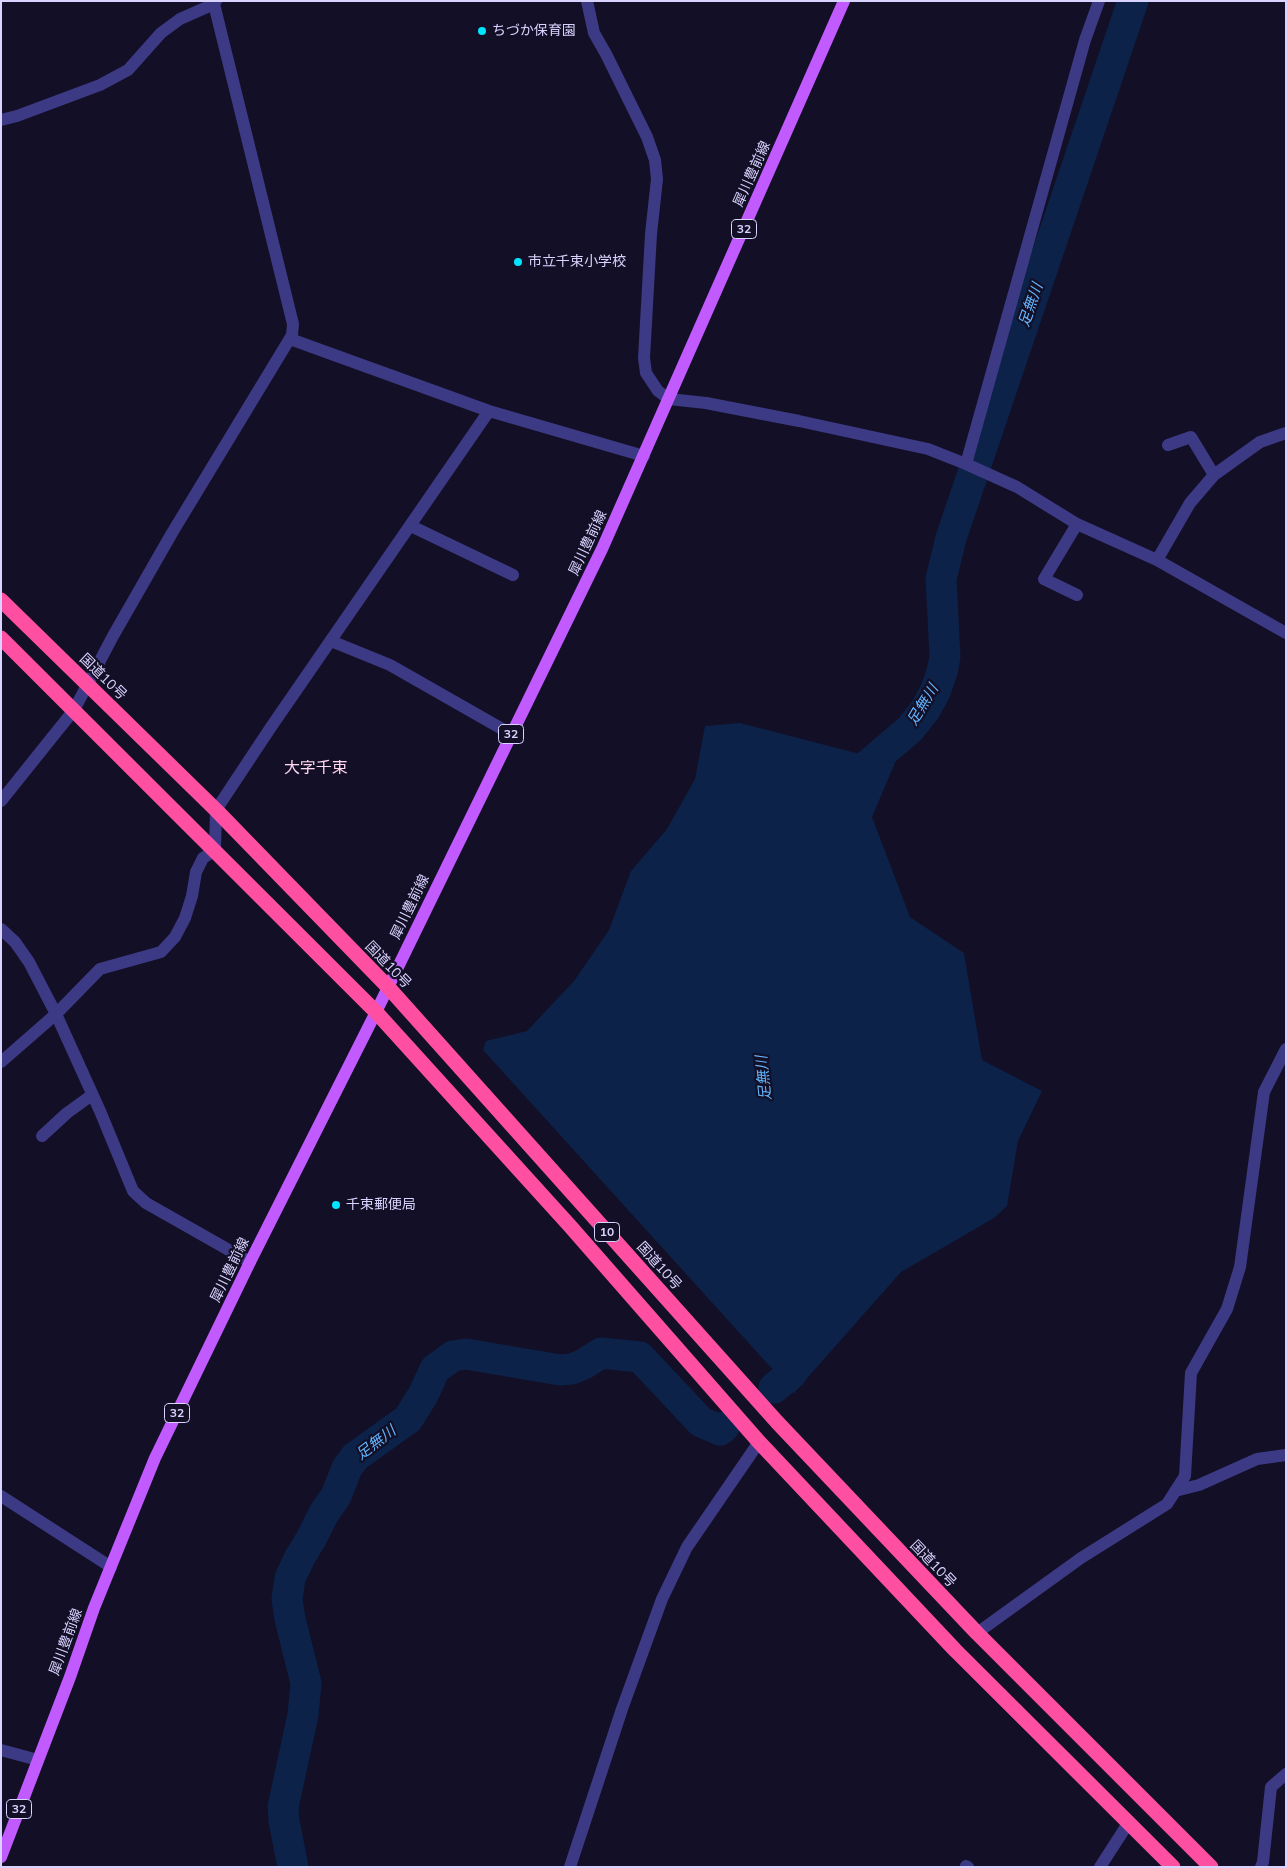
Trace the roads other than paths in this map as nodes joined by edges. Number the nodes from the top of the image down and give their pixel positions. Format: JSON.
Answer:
{"nodes":[{"id":1,"x":587,"y":1,"type":"edge"},
{"id":2,"x":844,"y":1,"type":"edge"},
{"id":3,"x":1099,"y":1,"type":"edge"},
{"id":4,"x":215,"y":3,"type":"edge"},
{"id":5,"x":1,"y":120,"type":"edge"},
{"id":6,"x":290,"y":339,"type":"junction"},
{"id":7,"x":669,"y":400,"type":"junction"},
{"id":8,"x":489,"y":411,"type":"junction"},
{"id":9,"x":1286,"y":433,"type":"edge"},
{"id":10,"x":1168,"y":445,"type":"dead end"},
{"id":11,"x":644,"y":456,"type":"junction"},
{"id":12,"x":966,"y":464,"type":"junction"},
{"id":13,"x":1214,"y":475,"type":"junction"},
{"id":14,"x":1077,"y":524,"type":"junction"},
{"id":15,"x":411,"y":526,"type":"junction"},
{"id":16,"x":1157,"y":560,"type":"junction"},
{"id":17,"x":513,"y":576,"type":"dead end"},
{"id":18,"x":1077,"y":595,"type":"dead end"},
{"id":19,"x":1,"y":600,"type":"edge"},
{"id":20,"x":1286,"y":633,"type":"edge"},
{"id":21,"x":1,"y":638,"type":"edge"},
{"id":22,"x":331,"y":642,"type":"junction"},
{"id":23,"x":87,"y":684,"type":"junction"},
{"id":24,"x":74,"y":710,"type":"junction"},
{"id":25,"x":511,"y":734,"type":"junction"},
{"id":26,"x":1,"y":801,"type":"edge"},
{"id":27,"x":216,"y":810,"type":"junction"},
{"id":28,"x":215,"y":850,"type":"junction"},
{"id":29,"x":1,"y":929,"type":"edge"},
{"id":30,"x":388,"y":987,"type":"junction"},
{"id":31,"x":376,"y":1012,"type":"junction"},
{"id":32,"x":56,"y":1014,"type":"junction"},
{"id":33,"x":1286,"y":1049,"type":"edge"},
{"id":34,"x":1,"y":1062,"type":"edge"},
{"id":35,"x":92,"y":1095,"type":"junction"},
{"id":36,"x":42,"y":1136,"type":"dead end"},
{"id":37,"x":250,"y":1262,"type":"junction"},
{"id":38,"x":759,"y":1442,"type":"junction"},
{"id":39,"x":1286,"y":1455,"type":"edge"},
{"id":40,"x":1175,"y":1491,"type":"junction"},
{"id":41,"x":1,"y":1496,"type":"edge"},
{"id":42,"x":111,"y":1567,"type":"junction"},
{"id":43,"x":977,"y":1633,"type":"junction"},
{"id":44,"x":1,"y":1750,"type":"edge"},
{"id":45,"x":38,"y":1760,"type":"junction"},
{"id":46,"x":1286,"y":1774,"type":"edge"},
{"id":47,"x":1128,"y":1822,"type":"junction"},
{"id":48,"x":1,"y":1857,"type":"edge"},
{"id":49,"x":570,"y":1867,"type":"edge"},
{"id":50,"x":1100,"y":1867,"type":"edge"},
{"id":51,"x":1173,"y":1867,"type":"edge"},
{"id":52,"x":1211,"y":1867,"type":"edge"},
{"id":53,"x":1260,"y":1867,"type":"edge"}],
"edges":[{"from":1,"to":7,"type":"street"},
{"from":2,"to":7,"type":"main road","name":"犀川豊前線","number":"32"},
{"from":3,"to":12,"type":"street"},
{"from":4,"to":5,"type":"street"},
{"from":4,"to":6,"type":"street"},
{"from":6,"to":8,"type":"street"},
{"from":6,"to":23,"type":"street"},
{"from":7,"to":11,"type":"main road","name":"犀川豊前線","number":"32"},
{"from":7,"to":12,"type":"street"},
{"from":8,"to":11,"type":"street"},
{"from":8,"to":15,"type":"street"},
{"from":9,"to":13,"type":"street"},
{"from":10,"to":13,"type":"street"},
{"from":11,"to":25,"type":"main road","name":"犀川豊前線","number":"32"},
{"from":12,"to":14,"type":"street"},
{"from":13,"to":16,"type":"street"},
{"from":14,"to":16,"type":"street"},
{"from":14,"to":18,"type":"street"},
{"from":15,"to":17,"type":"street"},
{"from":15,"to":22,"type":"street"},
{"from":16,"to":20,"type":"street"},
{"from":19,"to":23,"type":"highway","name":"国道10号","number":"10"},
{"from":21,"to":24,"type":"highway","number":"10"},
{"from":22,"to":25,"type":"street"},
{"from":22,"to":27,"type":"street"},
{"from":23,"to":24,"type":"street"},
{"from":23,"to":27,"type":"highway","name":"国道10号","number":"10"},
{"from":24,"to":26,"type":"street"},
{"from":24,"to":28,"type":"highway","number":"10"},
{"from":25,"to":30,"type":"main road","name":"犀川豊前線","number":"32"},
{"from":27,"to":28,"type":"street"},
{"from":27,"to":30,"type":"highway","name":"国道10号","number":"10"},
{"from":28,"to":31,"type":"highway","number":"10"},
{"from":28,"to":32,"type":"street"},
{"from":29,"to":32,"type":"street"},
{"from":30,"to":31,"type":"main road","name":"犀川豊前線","number":"32"},
{"from":30,"to":43,"type":"highway","name":"国道10号","number":"10"},
{"from":31,"to":37,"type":"main road","name":"犀川豊前線","number":"32"},
{"from":31,"to":38,"type":"highway","number":"10"},
{"from":32,"to":34,"type":"street"},
{"from":32,"to":35,"type":"street"},
{"from":33,"to":40,"type":"street"},
{"from":35,"to":36,"type":"street"},
{"from":35,"to":37,"type":"street"},
{"from":37,"to":42,"type":"main road","name":"犀川豊前線","number":"32"},
{"from":38,"to":47,"type":"highway","number":"10"},
{"from":38,"to":49,"type":"street"},
{"from":39,"to":40,"type":"street"},
{"from":40,"to":43,"type":"street"},
{"from":41,"to":42,"type":"street"},
{"from":42,"to":45,"type":"main road","name":"犀川豊前線","number":"32"},
{"from":43,"to":52,"type":"highway","name":"国道10号","number":"10"},
{"from":44,"to":45,"type":"street"},
{"from":45,"to":48,"type":"main road","name":"犀川豊前線","number":"32"},
{"from":46,"to":53,"type":"street"},
{"from":47,"to":50,"type":"street"},
{"from":47,"to":51,"type":"highway","number":"10"}]}
